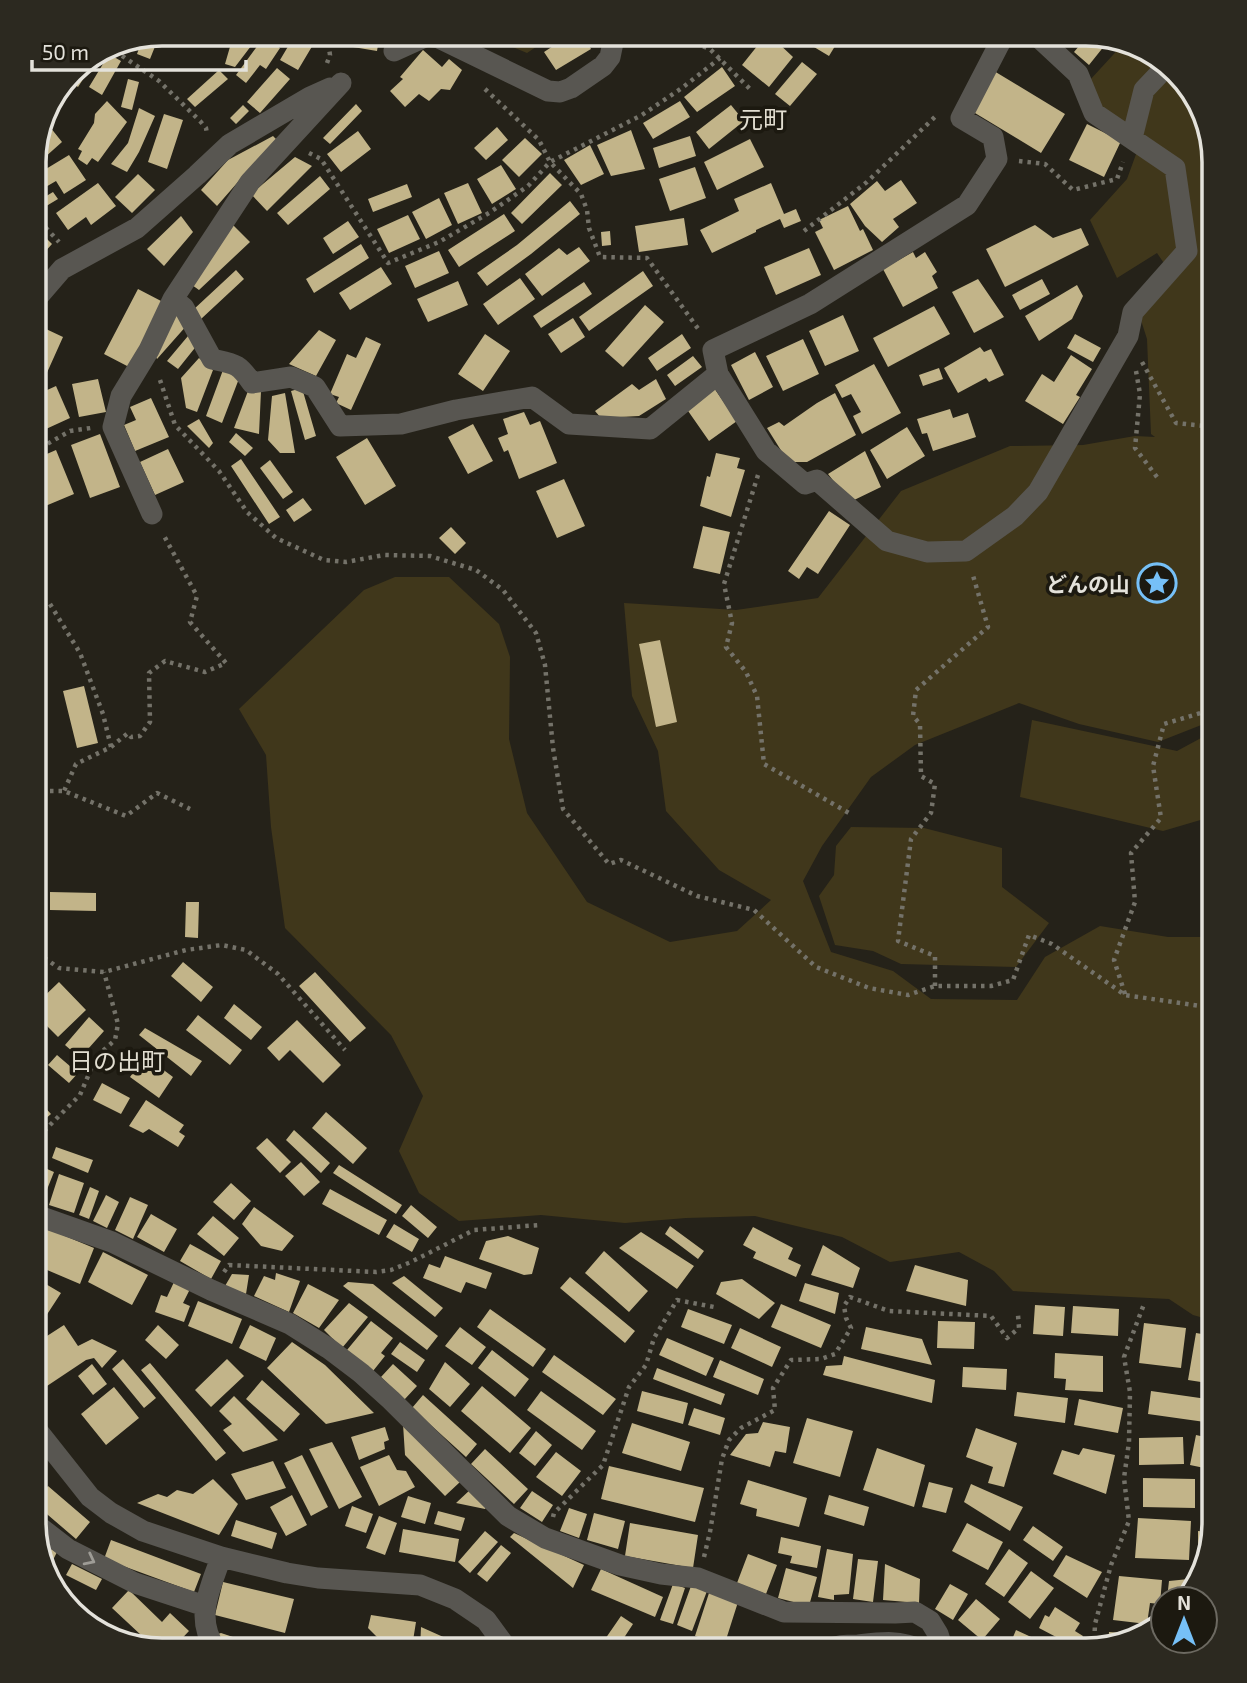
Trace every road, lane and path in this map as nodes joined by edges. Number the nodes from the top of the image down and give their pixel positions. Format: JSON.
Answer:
{"nodes":[{"id":1,"x":405,"y":46,"type":"edge"},
{"id":2,"x":455,"y":46,"type":"edge"},
{"id":3,"x":612,"y":46,"type":"edge"},
{"id":4,"x":702,"y":46,"type":"edge"},
{"id":5,"x":998,"y":46,"type":"edge"},
{"id":6,"x":1048,"y":46,"type":"edge"},
{"id":7,"x":394,"y":51,"type":"dead end"},
{"id":8,"x":119,"y":54,"type":"edge"},
{"id":9,"x":473,"y":55,"type":"junction"},
{"id":10,"x":720,"y":58,"type":"junction"},
{"id":11,"x":1160,"y":73,"type":"edge"},
{"id":12,"x":750,"y":89,"type":"dead end"},
{"id":13,"x":208,"y":136,"type":"dead end"},
{"id":14,"x":915,"y":136,"type":"dead end"},
{"id":15,"x":1132,"y":138,"type":"junction"},
{"id":16,"x":287,"y":142,"type":"junction"},
{"id":17,"x":997,"y":159,"type":"junction"},
{"id":18,"x":550,"y":162,"type":"junction"},
{"id":19,"x":46,"y":228,"type":"edge"},
{"id":20,"x":804,"y":231,"type":"dead end"},
{"id":21,"x":77,"y":261,"type":"junction"},
{"id":22,"x":46,"y":288,"type":"edge"},
{"id":23,"x":173,"y":299,"type":"junction"},
{"id":24,"x":1128,"y":336,"type":"junction"},
{"id":25,"x":149,"y":350,"type":"junction"},
{"id":26,"x":713,"y":350,"type":"junction"},
{"id":27,"x":718,"y":374,"type":"junction"},
{"id":28,"x":1202,"y":426,"type":"edge"},
{"id":29,"x":113,"y":427,"type":"junction"},
{"id":30,"x":46,"y":445,"type":"edge"},
{"id":31,"x":766,"y":451,"type":"junction"},
{"id":32,"x":1160,"y":481,"type":"dead end"},
{"id":33,"x":152,"y":514,"type":"joint"},
{"id":34,"x":966,"y":551,"type":"junction"},
{"id":35,"x":50,"y":604,"type":"dead end"},
{"id":36,"x":1202,"y":713,"type":"edge"},
{"id":37,"x":111,"y":747,"type":"junction"},
{"id":38,"x":64,"y":791,"type":"junction"},
{"id":39,"x":46,"y":792,"type":"edge"},
{"id":40,"x":190,"y":808,"type":"dead end"},
{"id":41,"x":849,"y":813,"type":"dead end"},
{"id":42,"x":46,"y":960,"type":"edge"},
{"id":43,"x":104,"y":972,"type":"junction"},
{"id":44,"x":935,"y":986,"type":"junction"},
{"id":45,"x":1125,"y":995,"type":"junction"},
{"id":46,"x":1202,"y":1006,"type":"edge"},
{"id":47,"x":345,"y":1050,"type":"dead end"},
{"id":48,"x":46,"y":1129,"type":"edge"},
{"id":49,"x":46,"y":1219,"type":"edge"},
{"id":50,"x":540,"y":1225,"type":"dead end"},
{"id":51,"x":211,"y":1290,"type":"junction"},
{"id":52,"x":1144,"y":1304,"type":"dead end"},
{"id":53,"x":713,"y":1307,"type":"dead end"},
{"id":54,"x":1018,"y":1315,"type":"dead end"},
{"id":55,"x":46,"y":1441,"type":"edge"},
{"id":56,"x":46,"y":1532,"type":"edge"},
{"id":57,"x":545,"y":1538,"type":"junction"},
{"id":58,"x":221,"y":1557,"type":"junction"},
{"id":59,"x":698,"y":1578,"type":"junction"},
{"id":60,"x":205,"y":1606,"type":"junction"},
{"id":61,"x":1094,"y":1637,"type":"edge"},
{"id":62,"x":208,"y":1638,"type":"edge"},
{"id":63,"x":500,"y":1638,"type":"edge"},
{"id":64,"x":938,"y":1638,"type":"edge"}],
"edges":[{"from":1,"to":7,"type":"street"},
{"from":2,"to":9,"type":"street"},
{"from":3,"to":9,"type":"street"},
{"from":4,"to":10,"type":"path"},
{"from":5,"to":17,"type":"street"},
{"from":6,"to":15,"type":"street"},
{"from":8,"to":13,"type":"path"},
{"from":9,"to":18,"type":"path"},
{"from":10,"to":12,"type":"path"},
{"from":10,"to":18,"type":"path"},
{"from":11,"to":15,"type":"street"},
{"from":14,"to":20,"type":"path"},
{"from":15,"to":17,"type":"path"},
{"from":15,"to":24,"type":"street"},
{"from":16,"to":18,"type":"path"},
{"from":16,"to":21,"type":"street"},
{"from":16,"to":23,"type":"street"},
{"from":17,"to":26,"type":"street"},
{"from":18,"to":26,"type":"path"},
{"from":19,"to":21,"type":"path"},
{"from":21,"to":22,"type":"street"},
{"from":23,"to":25,"type":"street"},
{"from":23,"to":27,"type":"street"},
{"from":24,"to":28,"type":"path"},
{"from":24,"to":32,"type":"path"},
{"from":24,"to":34,"type":"street"},
{"from":25,"to":29,"type":"street"},
{"from":25,"to":44,"type":"path"},
{"from":26,"to":27,"type":"street"},
{"from":27,"to":31,"type":"street"},
{"from":29,"to":30,"type":"path"},
{"from":29,"to":33,"type":"street"},
{"from":31,"to":34,"type":"street"},
{"from":31,"to":41,"type":"path"},
{"from":33,"to":37,"type":"path"},
{"from":34,"to":44,"type":"path"},
{"from":35,"to":37,"type":"path"},
{"from":36,"to":45,"type":"path"},
{"from":37,"to":38,"type":"path"},
{"from":38,"to":39,"type":"path"},
{"from":38,"to":40,"type":"path"},
{"from":42,"to":43,"type":"path"},
{"from":43,"to":47,"type":"path"},
{"from":43,"to":48,"type":"path"},
{"from":44,"to":45,"type":"path"},
{"from":45,"to":46,"type":"path"},
{"from":49,"to":51,"type":"street"},
{"from":50,"to":51,"type":"path"},
{"from":51,"to":57,"type":"street"},
{"from":52,"to":61,"type":"path"},
{"from":53,"to":57,"type":"path"},
{"from":54,"to":59,"type":"path"},
{"from":55,"to":58,"type":"street"},
{"from":56,"to":60,"type":"street","one_way":true},
{"from":57,"to":59,"type":"street"},
{"from":58,"to":60,"type":"street"},
{"from":58,"to":63,"type":"street"},
{"from":59,"to":64,"type":"street"},
{"from":60,"to":62,"type":"street"}]}
